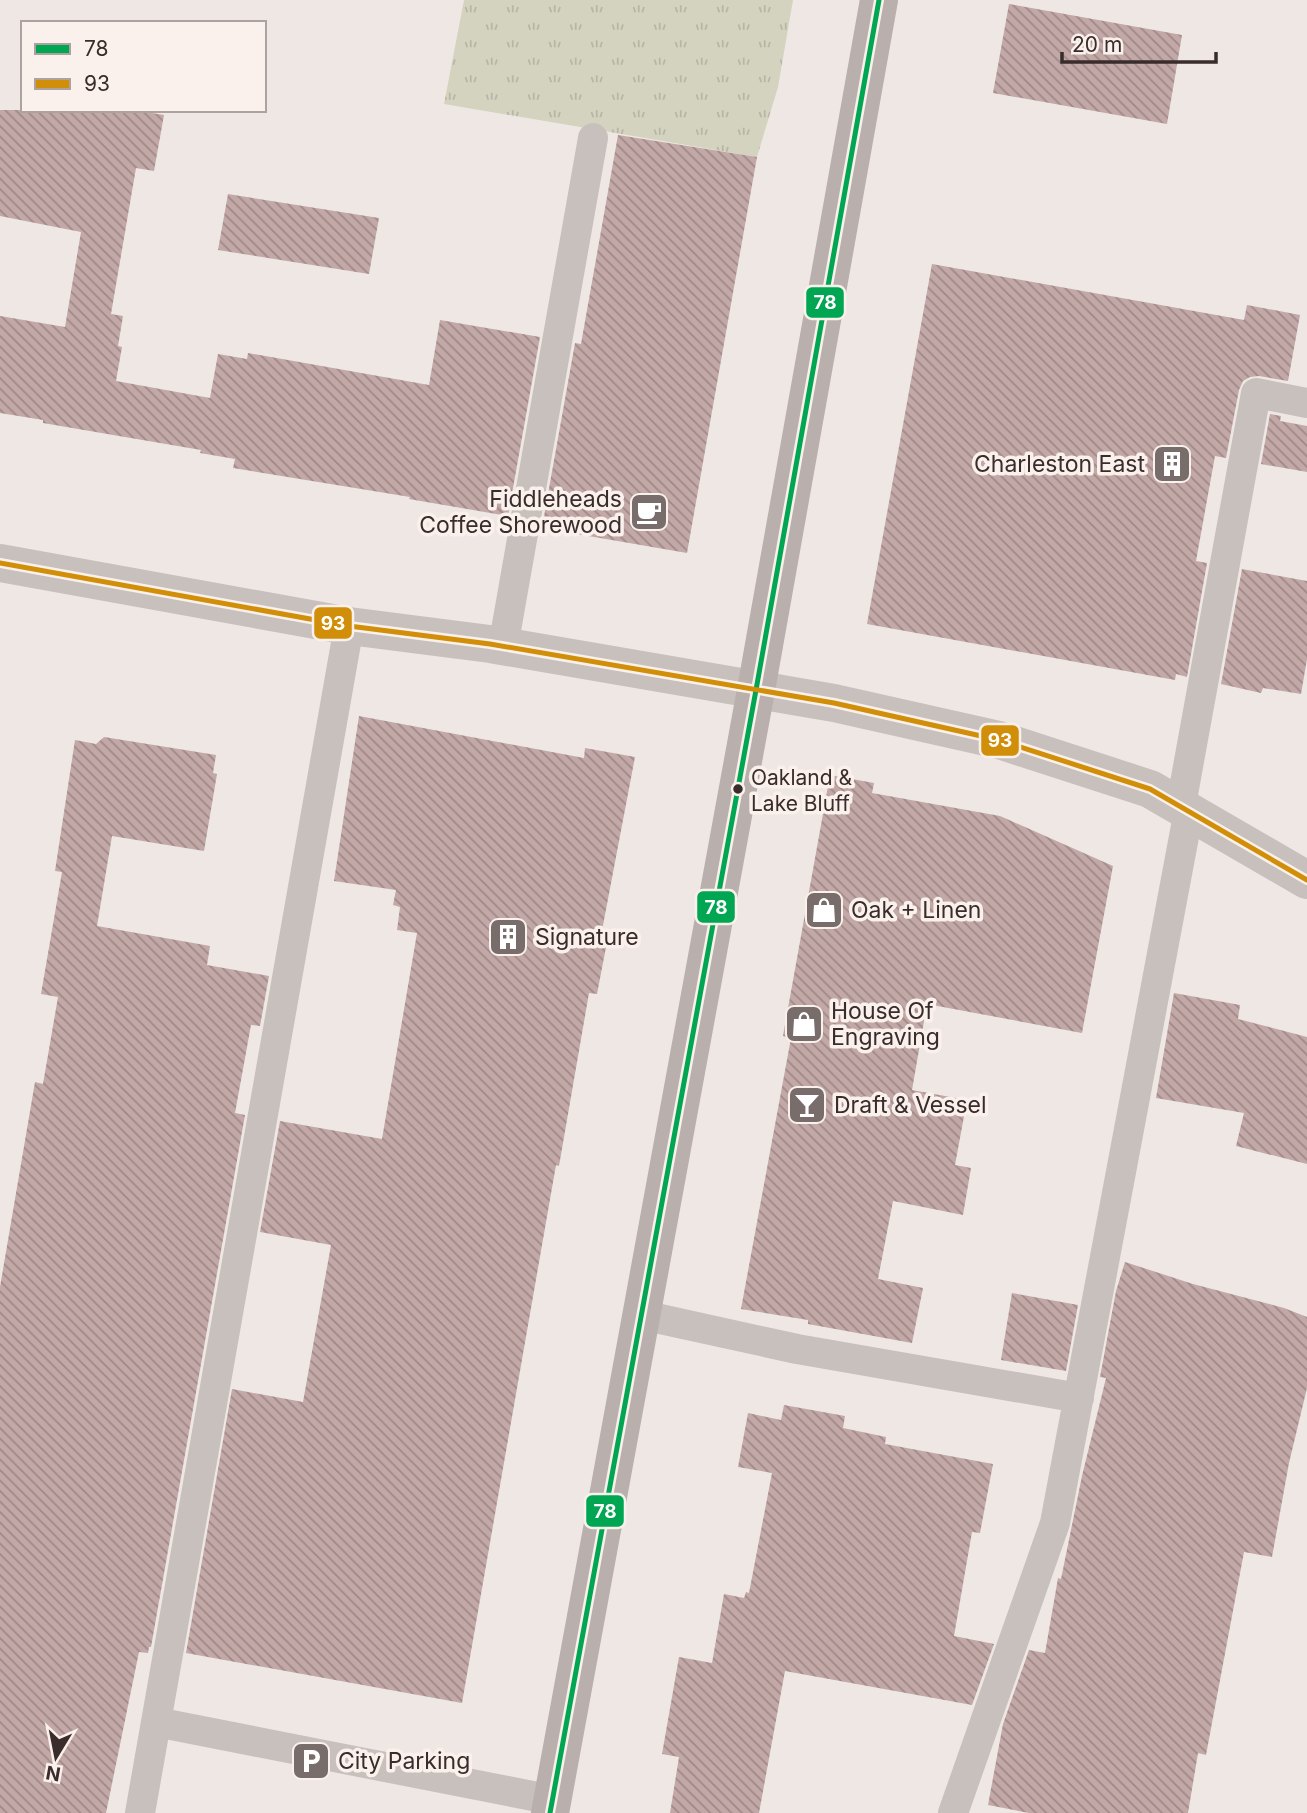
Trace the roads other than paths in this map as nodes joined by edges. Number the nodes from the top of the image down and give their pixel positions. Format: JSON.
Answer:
{"nodes":[{"id":1,"x":879,"y":0,"type":"edge"},
{"id":2,"x":593,"y":138,"type":"dead end"},
{"id":3,"x":1307,"y":403,"type":"edge"},
{"id":4,"x":0,"y":563,"type":"edge"},
{"id":5,"x":349,"y":626,"type":"junction"},
{"id":6,"x":503,"y":647,"type":"junction"},
{"id":7,"x":756,"y":690,"type":"junction"},
{"id":8,"x":1185,"y":808,"type":"junction"},
{"id":9,"x":1307,"y":880,"type":"edge"},
{"id":10,"x":642,"y":1315,"type":"junction"},
{"id":11,"x":1079,"y":1398,"type":"junction"},
{"id":12,"x":156,"y":1722,"type":"junction"},
{"id":13,"x":552,"y":1806,"type":"edge"},
{"id":14,"x":139,"y":1813,"type":"edge"},
{"id":15,"x":953,"y":1813,"type":"edge"}],
"edges":[{"from":1,"to":7,"type":"main road"},
{"from":2,"to":6,"type":"lane"},
{"from":3,"to":8,"type":"lane"},
{"from":4,"to":5,"type":"street"},
{"from":5,"to":6,"type":"street"},
{"from":5,"to":12,"type":"lane"},
{"from":6,"to":7,"type":"street"},
{"from":7,"to":8,"type":"street"},
{"from":7,"to":10,"type":"main road"},
{"from":8,"to":9,"type":"street"},
{"from":8,"to":11,"type":"lane"},
{"from":10,"to":11,"type":"lane"},
{"from":10,"to":13,"type":"main road"},
{"from":11,"to":15,"type":"lane"},
{"from":12,"to":13,"type":"lane"},
{"from":12,"to":14,"type":"lane"}]}
